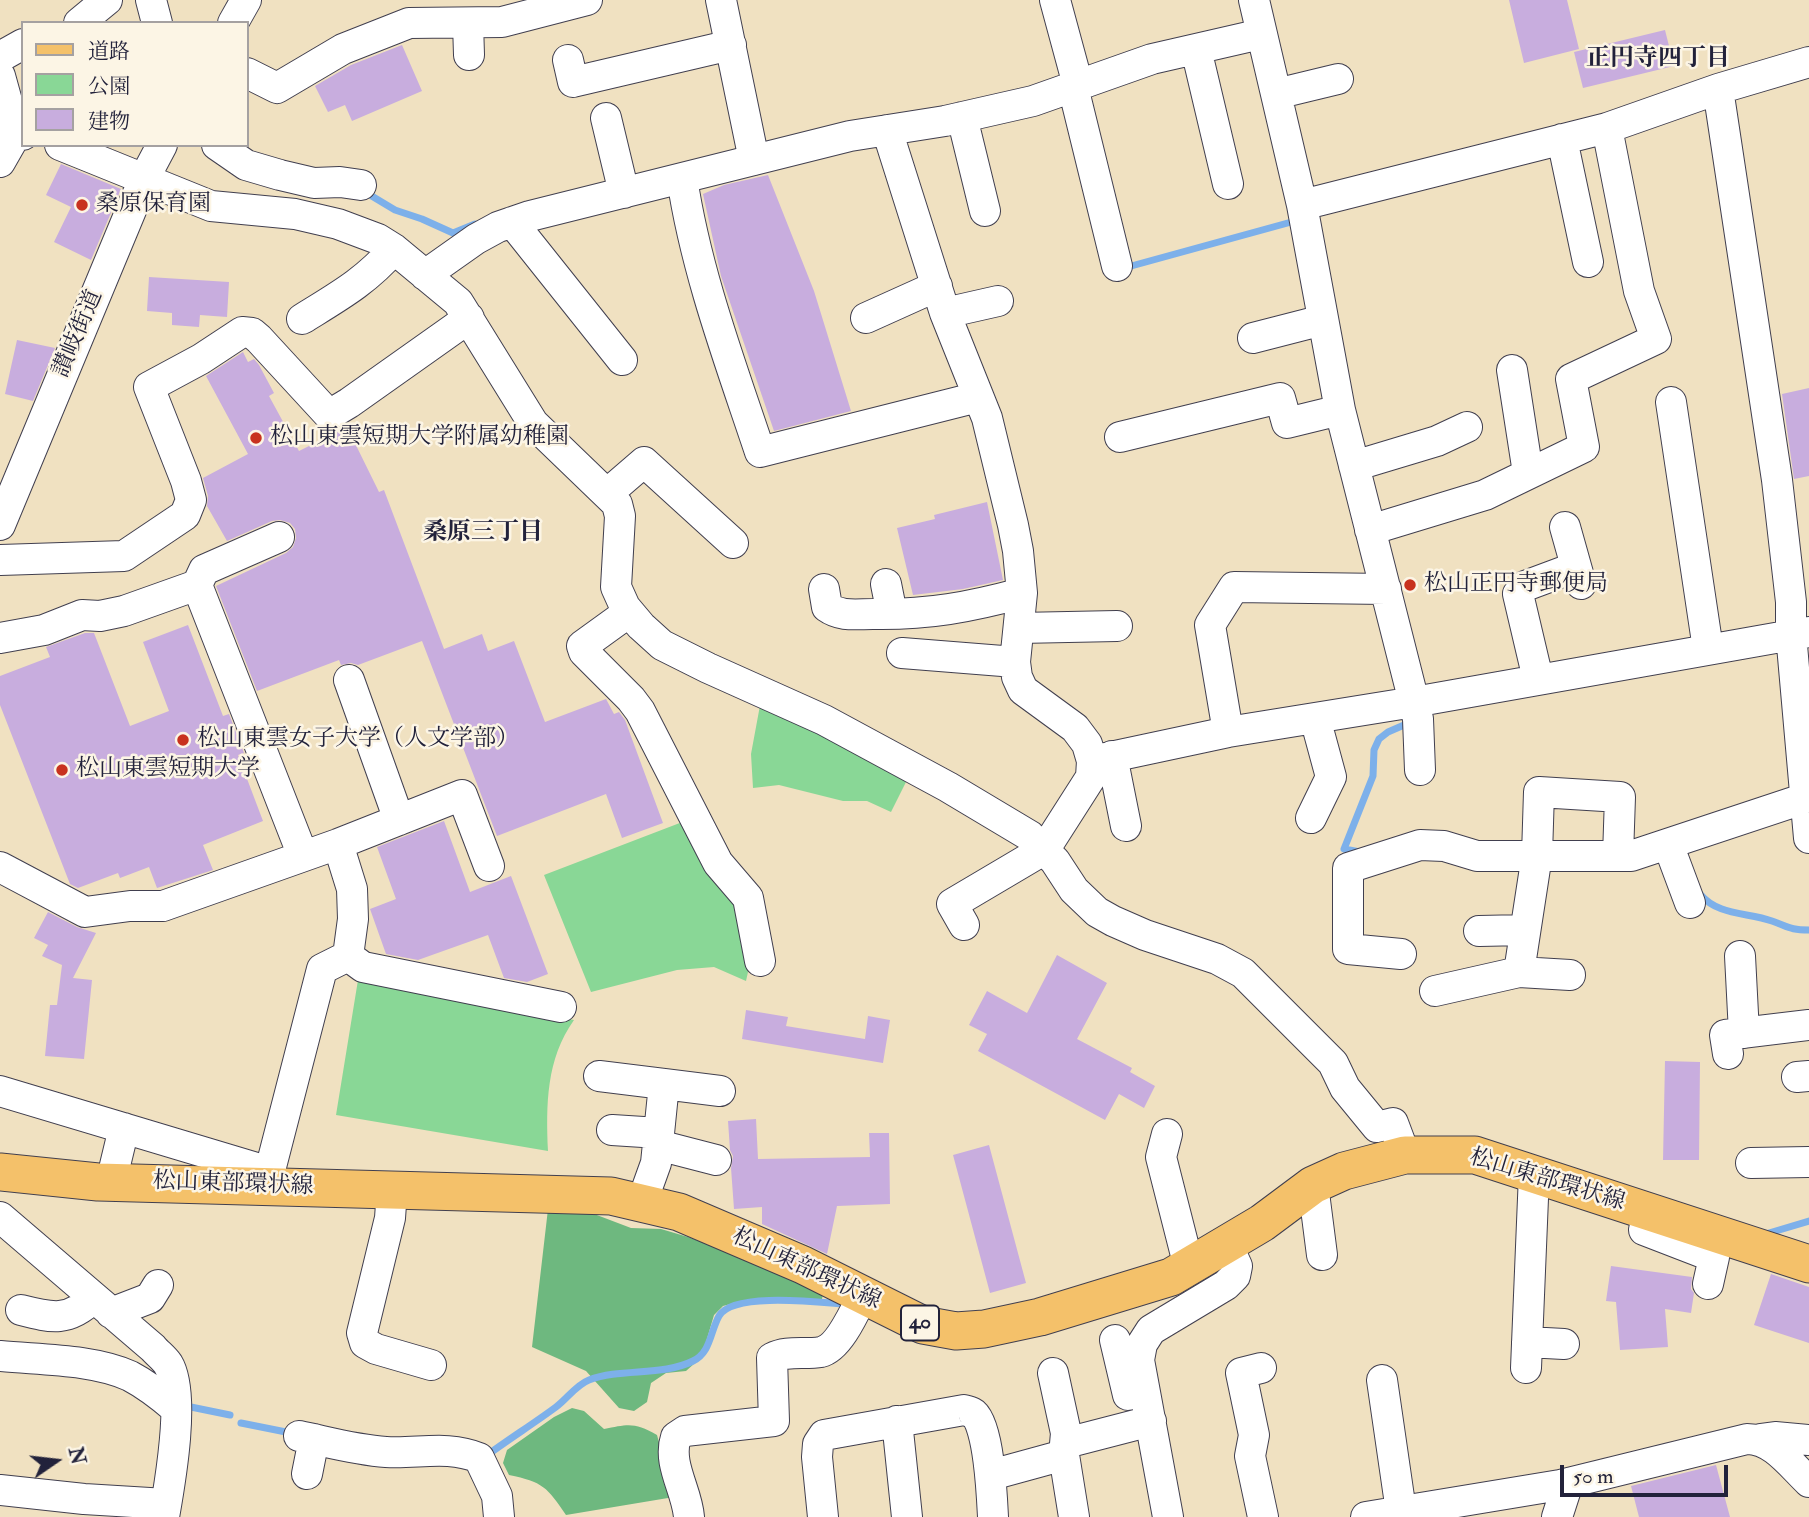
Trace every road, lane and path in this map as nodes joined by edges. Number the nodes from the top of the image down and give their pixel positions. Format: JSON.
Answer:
{"nodes":[{"id":1,"x":104,"y":0,"type":"edge"},
{"id":2,"x":151,"y":0,"type":"edge"},
{"id":3,"x":246,"y":0,"type":"edge"},
{"id":4,"x":587,"y":0,"type":"edge"},
{"id":5,"x":721,"y":0,"type":"edge"},
{"id":6,"x":1055,"y":0,"type":"edge"},
{"id":7,"x":1254,"y":0,"type":"edge"},
{"id":8,"x":81,"y":21,"type":"edge"},
{"id":9,"x":156,"y":21,"type":"edge"},
{"id":10,"x":234,"y":21,"type":"edge"},
{"id":11,"x":468,"y":23,"type":"junction"},
{"id":12,"x":1261,"y":34,"type":"junction"},
{"id":13,"x":21,"y":45,"type":"edge"},
{"id":14,"x":731,"y":46,"type":"junction"},
{"id":15,"x":1195,"y":49,"type":"junction"},
{"id":16,"x":469,"y":55,"type":"dead end"},
{"id":17,"x":0,"y":57,"type":"edge"},
{"id":18,"x":568,"y":61,"type":"dead end"},
{"id":19,"x":1809,"y":62,"type":"edge"},
{"id":20,"x":248,"y":74,"type":"edge"},
{"id":21,"x":0,"y":76,"type":"edge"},
{"id":22,"x":1338,"y":79,"type":"dead end"},
{"id":23,"x":1075,"y":86,"type":"junction"},
{"id":24,"x":1718,"y":89,"type":"junction"},
{"id":25,"x":1276,"y":94,"type":"junction"},
{"id":26,"x":962,"y":117,"type":"junction"},
{"id":27,"x":606,"y":118,"type":"dead end"},
{"id":28,"x":1607,"y":128,"type":"junction"},
{"id":29,"x":887,"y":130,"type":"junction"},
{"id":30,"x":20,"y":135,"type":"edge"},
{"id":31,"x":1562,"y":139,"type":"junction"},
{"id":32,"x":65,"y":147,"type":"edge"},
{"id":33,"x":161,"y":147,"type":"edge"},
{"id":34,"x":220,"y":147,"type":"edge"},
{"id":35,"x":754,"y":160,"type":"junction"},
{"id":36,"x":0,"y":162,"type":"edge"},
{"id":37,"x":682,"y":178,"type":"junction"},
{"id":38,"x":144,"y":179,"type":"junction"},
{"id":39,"x":1228,"y":184,"type":"dead end"},
{"id":40,"x":361,"y":185,"type":"dead end"},
{"id":41,"x":624,"y":193,"type":"junction"},
{"id":42,"x":1302,"y":205,"type":"junction"},
{"id":43,"x":985,"y":211,"type":"dead end"},
{"id":44,"x":512,"y":222,"type":"junction"},
{"id":45,"x":394,"y":249,"type":"junction"},
{"id":46,"x":1588,"y":262,"type":"dead end"},
{"id":47,"x":1116,"y":266,"type":"dead end"},
{"id":48,"x":425,"y":275,"type":"junction"},
{"id":49,"x":941,"y":300,"type":"junction"},
{"id":50,"x":998,"y":301,"type":"dead end"},
{"id":51,"x":469,"y":317,"type":"junction"},
{"id":52,"x":302,"y":318,"type":"dead end"},
{"id":53,"x":866,"y":318,"type":"dead end"},
{"id":54,"x":1323,"y":320,"type":"junction"},
{"id":55,"x":1253,"y":338,"type":"dead end"},
{"id":56,"x":622,"y":360,"type":"dead end"},
{"id":57,"x":1506,"y":385,"type":"dead end"},
{"id":58,"x":978,"y":397,"type":"junction"},
{"id":59,"x":1671,"y":402,"type":"dead end"},
{"id":60,"x":1340,"y":411,"type":"junction"},
{"id":61,"x":1467,"y":428,"type":"dead end"},
{"id":62,"x":1120,"y":436,"type":"dead end"},
{"id":63,"x":1354,"y":466,"type":"junction"},
{"id":64,"x":1528,"y":473,"type":"junction"},
{"id":65,"x":608,"y":493,"type":"junction"},
{"id":66,"x":0,"y":525,"type":"edge"},
{"id":67,"x":1564,"y":527,"type":"dead end"},
{"id":68,"x":1370,"y":530,"type":"junction"},
{"id":69,"x":279,"y":537,"type":"dead end"},
{"id":70,"x":733,"y":543,"type":"dead end"},
{"id":71,"x":0,"y":560,"type":"edge"},
{"id":72,"x":886,"y":584,"type":"dead end"},
{"id":73,"x":197,"y":585,"type":"junction"},
{"id":74,"x":824,"y":589,"type":"dead end"},
{"id":75,"x":1386,"y":589,"type":"junction"},
{"id":76,"x":1022,"y":593,"type":"junction"},
{"id":77,"x":629,"y":612,"type":"junction"},
{"id":78,"x":892,"y":614,"type":"junction"},
{"id":79,"x":1118,"y":626,"type":"dead end"},
{"id":80,"x":1019,"y":628,"type":"junction"},
{"id":81,"x":1800,"y":633,"type":"edge"},
{"id":82,"x":0,"y":638,"type":"edge"},
{"id":83,"x":1708,"y":649,"type":"junction"},
{"id":84,"x":902,"y":653,"type":"dead end"},
{"id":85,"x":1015,"y":662,"type":"junction"},
{"id":86,"x":1538,"y":679,"type":"junction"},
{"id":87,"x":349,"y":680,"type":"dead end"},
{"id":88,"x":1414,"y":702,"type":"junction"},
{"id":89,"x":1315,"y":718,"type":"junction"},
{"id":90,"x":1228,"y":732,"type":"junction"},
{"id":91,"x":1102,"y":759,"type":"junction"},
{"id":92,"x":1420,"y":770,"type":"dead end"},
{"id":93,"x":1806,"y":798,"type":"junction"},
{"id":94,"x":1311,"y":818,"type":"dead end"},
{"id":95,"x":399,"y":820,"type":"junction"},
{"id":96,"x":1126,"y":826,"type":"dead end"},
{"id":97,"x":1809,"y":838,"type":"edge"},
{"id":98,"x":338,"y":844,"type":"junction"},
{"id":99,"x":1668,"y":844,"type":"junction"},
{"id":100,"x":1045,"y":849,"type":"junction"},
{"id":101,"x":1537,"y":855,"type":"junction"},
{"id":102,"x":303,"y":856,"type":"junction"},
{"id":103,"x":1618,"y":856,"type":"junction"},
{"id":104,"x":489,"y":866,"type":"dead end"},
{"id":105,"x":0,"y":867,"type":"edge"},
{"id":106,"x":1690,"y":902,"type":"dead end"},
{"id":107,"x":964,"y":925,"type":"dead end"},
{"id":108,"x":1525,"y":930,"type":"junction"},
{"id":109,"x":1479,"y":931,"type":"dead end"},
{"id":110,"x":1401,"y":954,"type":"dead end"},
{"id":111,"x":348,"y":956,"type":"junction"},
{"id":112,"x":1740,"y":956,"type":"dead end"},
{"id":113,"x":760,"y":961,"type":"dead end"},
{"id":114,"x":1519,"y":972,"type":"junction"},
{"id":115,"x":1570,"y":975,"type":"dead end"},
{"id":116,"x":1435,"y":991,"type":"dead end"},
{"id":117,"x":561,"y":1007,"type":"dead end"},
{"id":118,"x":1809,"y":1025,"type":"edge"},
{"id":119,"x":599,"y":1076,"type":"dead end"},
{"id":120,"x":664,"y":1084,"type":"junction"},
{"id":121,"x":0,"y":1091,"type":"edge"},
{"id":122,"x":720,"y":1091,"type":"dead end"},
{"id":123,"x":124,"y":1128,"type":"junction"},
{"id":124,"x":612,"y":1130,"type":"dead end"},
{"id":125,"x":1167,"y":1134,"type":"dead end"},
{"id":126,"x":658,"y":1139,"type":"junction"},
{"id":127,"x":1405,"y":1155,"type":"junction"},
{"id":128,"x":716,"y":1160,"type":"dead end"},
{"id":129,"x":1809,"y":1162,"type":"edge"},
{"id":130,"x":1751,"y":1163,"type":"dead end"},
{"id":131,"x":0,"y":1172,"type":"edge"},
{"id":132,"x":1534,"y":1174,"type":"junction"},
{"id":133,"x":268,"y":1179,"type":"junction"},
{"id":134,"x":111,"y":1182,"type":"junction"},
{"id":135,"x":1313,"y":1185,"type":"junction"},
{"id":136,"x":392,"y":1190,"type":"junction"},
{"id":137,"x":642,"y":1202,"type":"junction"},
{"id":138,"x":1648,"y":1211,"type":"junction"},
{"id":139,"x":4,"y":1230,"type":"edge"},
{"id":140,"x":1227,"y":1244,"type":"junction"},
{"id":141,"x":1322,"y":1255,"type":"dead end"},
{"id":142,"x":1809,"y":1264,"type":"edge"},
{"id":143,"x":1189,"y":1266,"type":"junction"},
{"id":144,"x":1708,"y":1284,"type":"dead end"},
{"id":145,"x":158,"y":1285,"type":"dead end"},
{"id":146,"x":863,"y":1295,"type":"junction"},
{"id":147,"x":102,"y":1305,"type":"junction"},
{"id":148,"x":21,"y":1310,"type":"dead end"},
{"id":149,"x":1115,"y":1340,"type":"dead end"},
{"id":150,"x":1564,"y":1344,"type":"dead end"},
{"id":151,"x":0,"y":1356,"type":"edge"},
{"id":152,"x":431,"y":1365,"type":"dead end"},
{"id":153,"x":1261,"y":1368,"type":"dead end"},
{"id":154,"x":1053,"y":1373,"type":"dead end"},
{"id":155,"x":1382,"y":1380,"type":"dead end"},
{"id":156,"x":175,"y":1408,"type":"junction"},
{"id":157,"x":897,"y":1421,"type":"junction"},
{"id":158,"x":1143,"y":1424,"type":"junction"},
{"id":159,"x":1760,"y":1439,"type":"junction"},
{"id":160,"x":1809,"y":1440,"type":"edge"},
{"id":161,"x":1065,"y":1449,"type":"junction"},
{"id":162,"x":307,"y":1474,"type":"dead end"},
{"id":163,"x":991,"y":1475,"type":"junction"},
{"id":164,"x":1809,"y":1482,"type":"edge"},
{"id":165,"x":1568,"y":1483,"type":"junction"},
{"id":166,"x":0,"y":1490,"type":"edge"},
{"id":167,"x":1478,"y":1508,"type":"edge"},
{"id":168,"x":165,"y":1511,"type":"edge"},
{"id":169,"x":1378,"y":1515,"type":"edge"},
{"id":170,"x":499,"y":1517,"type":"edge"},
{"id":171,"x":689,"y":1517,"type":"edge"},
{"id":172,"x":823,"y":1517,"type":"edge"},
{"id":173,"x":907,"y":1517,"type":"edge"},
{"id":174,"x":993,"y":1517,"type":"edge"},
{"id":175,"x":1074,"y":1517,"type":"edge"},
{"id":176,"x":1168,"y":1517,"type":"edge"},
{"id":177,"x":1263,"y":1517,"type":"edge"},
{"id":178,"x":1558,"y":1517,"type":"edge"}],
"edges":[{"from":1,"to":8,"type":"street"},
{"from":2,"to":9,"type":"street"},
{"from":3,"to":10,"type":"street"},
{"from":4,"to":11,"type":"street"},
{"from":5,"to":14,"type":"street"},
{"from":6,"to":23,"type":"street"},
{"from":7,"to":12,"type":"street"},
{"from":11,"to":16,"type":"street"},
{"from":11,"to":20,"type":"street"},
{"from":12,"to":15,"type":"street"},
{"from":12,"to":25,"type":"street"},
{"from":13,"to":17,"type":"street"},
{"from":14,"to":18,"type":"street"},
{"from":14,"to":35,"type":"street"},
{"from":15,"to":23,"type":"street"},
{"from":15,"to":39,"type":"street"},
{"from":19,"to":24,"type":"street"},
{"from":21,"to":30,"type":"street"},
{"from":22,"to":25,"type":"street"},
{"from":23,"to":26,"type":"street"},
{"from":23,"to":47,"type":"street"},
{"from":24,"to":28,"type":"street"},
{"from":24,"to":81,"type":"street"},
{"from":25,"to":42,"type":"street"},
{"from":26,"to":29,"type":"street"},
{"from":26,"to":43,"type":"street"},
{"from":27,"to":41,"type":"street"},
{"from":28,"to":31,"type":"street"},
{"from":28,"to":64,"type":"street"},
{"from":29,"to":35,"type":"street"},
{"from":29,"to":49,"type":"street"},
{"from":30,"to":36,"type":"street"},
{"from":31,"to":42,"type":"street"},
{"from":31,"to":46,"type":"street"},
{"from":32,"to":38,"type":"street"},
{"from":33,"to":38,"type":"street","name":"讃岐街道"},
{"from":34,"to":40,"type":"street"},
{"from":35,"to":37,"type":"street"},
{"from":37,"to":41,"type":"street"},
{"from":37,"to":58,"type":"street"},
{"from":38,"to":45,"type":"street"},
{"from":38,"to":66,"type":"street","name":"讃岐街道"},
{"from":41,"to":44,"type":"street"},
{"from":42,"to":54,"type":"street"},
{"from":44,"to":48,"type":"street"},
{"from":44,"to":56,"type":"street"},
{"from":45,"to":48,"type":"street"},
{"from":45,"to":52,"type":"street"},
{"from":48,"to":51,"type":"street"},
{"from":49,"to":50,"type":"street"},
{"from":49,"to":53,"type":"street"},
{"from":49,"to":58,"type":"street"},
{"from":51,"to":65,"type":"street"},
{"from":51,"to":71,"type":"street"},
{"from":54,"to":55,"type":"street"},
{"from":54,"to":60,"type":"street"},
{"from":57,"to":64,"type":"street"},
{"from":58,"to":76,"type":"street"},
{"from":59,"to":83,"type":"street"},
{"from":60,"to":62,"type":"street"},
{"from":60,"to":63,"type":"street"},
{"from":61,"to":63,"type":"street"},
{"from":63,"to":68,"type":"street"},
{"from":64,"to":68,"type":"street"},
{"from":65,"to":70,"type":"street"},
{"from":65,"to":77,"type":"street"},
{"from":67,"to":86,"type":"street"},
{"from":68,"to":75,"type":"street"},
{"from":69,"to":73,"type":"street"},
{"from":72,"to":78,"type":"street"},
{"from":73,"to":82,"type":"street"},
{"from":73,"to":102,"type":"street"},
{"from":74,"to":78,"type":"street"},
{"from":75,"to":88,"type":"street"},
{"from":75,"to":90,"type":"street"},
{"from":76,"to":78,"type":"street"},
{"from":76,"to":80,"type":"street"},
{"from":77,"to":100,"type":"street"},
{"from":77,"to":113,"type":"street"},
{"from":79,"to":80,"type":"street"},
{"from":80,"to":85,"type":"street"},
{"from":81,"to":83,"type":"street"},
{"from":81,"to":93,"type":"street"},
{"from":83,"to":86,"type":"street"},
{"from":84,"to":85,"type":"street"},
{"from":85,"to":91,"type":"street"},
{"from":86,"to":88,"type":"street"},
{"from":87,"to":95,"type":"street"},
{"from":88,"to":89,"type":"street"},
{"from":88,"to":92,"type":"street"},
{"from":89,"to":90,"type":"street"},
{"from":89,"to":94,"type":"street"},
{"from":90,"to":91,"type":"street"},
{"from":91,"to":96,"type":"street"},
{"from":91,"to":100,"type":"street"},
{"from":93,"to":97,"type":"street"},
{"from":93,"to":99,"type":"street"},
{"from":95,"to":98,"type":"street"},
{"from":95,"to":104,"type":"street"},
{"from":98,"to":102,"type":"street"},
{"from":98,"to":111,"type":"street"},
{"from":99,"to":103,"type":"street"},
{"from":99,"to":106,"type":"street"},
{"from":100,"to":107,"type":"street"},
{"from":100,"to":127,"type":"street"},
{"from":101,"to":103,"type":"street"},
{"from":101,"to":103,"type":"street"},
{"from":101,"to":108,"type":"street"},
{"from":101,"to":110,"type":"street"},
{"from":102,"to":105,"type":"street"},
{"from":108,"to":109,"type":"street"},
{"from":108,"to":114,"type":"street"},
{"from":111,"to":117,"type":"street"},
{"from":111,"to":133,"type":"street"},
{"from":112,"to":118,"type":"street"},
{"from":114,"to":115,"type":"street"},
{"from":114,"to":116,"type":"street"},
{"from":119,"to":120,"type":"street"},
{"from":120,"to":122,"type":"street"},
{"from":120,"to":126,"type":"street"},
{"from":121,"to":123,"type":"street"},
{"from":123,"to":133,"type":"street"},
{"from":123,"to":134,"type":"street"},
{"from":124,"to":126,"type":"street"},
{"from":125,"to":143,"type":"street"},
{"from":126,"to":128,"type":"street"},
{"from":126,"to":137,"type":"street"},
{"from":127,"to":132,"type":"main road","name":"松山東部環状線","number":"40"},
{"from":127,"to":135,"type":"main road","name":"松山東部環状線","number":"40"},
{"from":129,"to":130,"type":"street"},
{"from":131,"to":134,"type":"main road","name":"松山東部環状線","number":"40"},
{"from":132,"to":138,"type":"main road","name":"松山東部環状線","number":"40"},
{"from":132,"to":150,"type":"street"},
{"from":133,"to":134,"type":"main road","name":"松山東部環状線","number":"40"},
{"from":133,"to":136,"type":"main road","name":"松山東部環状線","number":"40"},
{"from":135,"to":140,"type":"main road","name":"松山東部環状線","number":"40"},
{"from":135,"to":141,"type":"street"},
{"from":136,"to":137,"type":"main road","name":"松山東部環状線","number":"40"},
{"from":136,"to":152,"type":"street"},
{"from":137,"to":146,"type":"main road","name":"松山東部環状線","number":"40"},
{"from":138,"to":142,"type":"main road","name":"松山東部環状線","number":"40"},
{"from":138,"to":144,"type":"street"},
{"from":139,"to":147,"type":"street"},
{"from":140,"to":143,"type":"main road","name":"松山東部環状線","number":"40"},
{"from":140,"to":158,"type":"street"},
{"from":143,"to":146,"type":"main road","name":"松山東部環状線","number":"40"},
{"from":145,"to":147,"type":"street"},
{"from":146,"to":171,"type":"street"},
{"from":147,"to":148,"type":"street"},
{"from":147,"to":156,"type":"street"},
{"from":149,"to":158,"type":"street"},
{"from":151,"to":156,"type":"street"},
{"from":153,"to":177,"type":"street"},
{"from":154,"to":161,"type":"street"},
{"from":155,"to":169,"type":"street"},
{"from":156,"to":168,"type":"street"},
{"from":157,"to":163,"type":"street"},
{"from":157,"to":172,"type":"street"},
{"from":157,"to":173,"type":"street"},
{"from":158,"to":161,"type":"street"},
{"from":158,"to":176,"type":"street"},
{"from":159,"to":160,"type":"street"},
{"from":159,"to":164,"type":"street"},
{"from":159,"to":165,"type":"street"},
{"from":161,"to":163,"type":"street"},
{"from":161,"to":175,"type":"street"},
{"from":162,"to":170,"type":"street"},
{"from":163,"to":174,"type":"street"},
{"from":165,"to":167,"type":"street"},
{"from":165,"to":178,"type":"street"},
{"from":166,"to":168,"type":"street"},
{"from":167,"to":169,"type":"street"}]}
